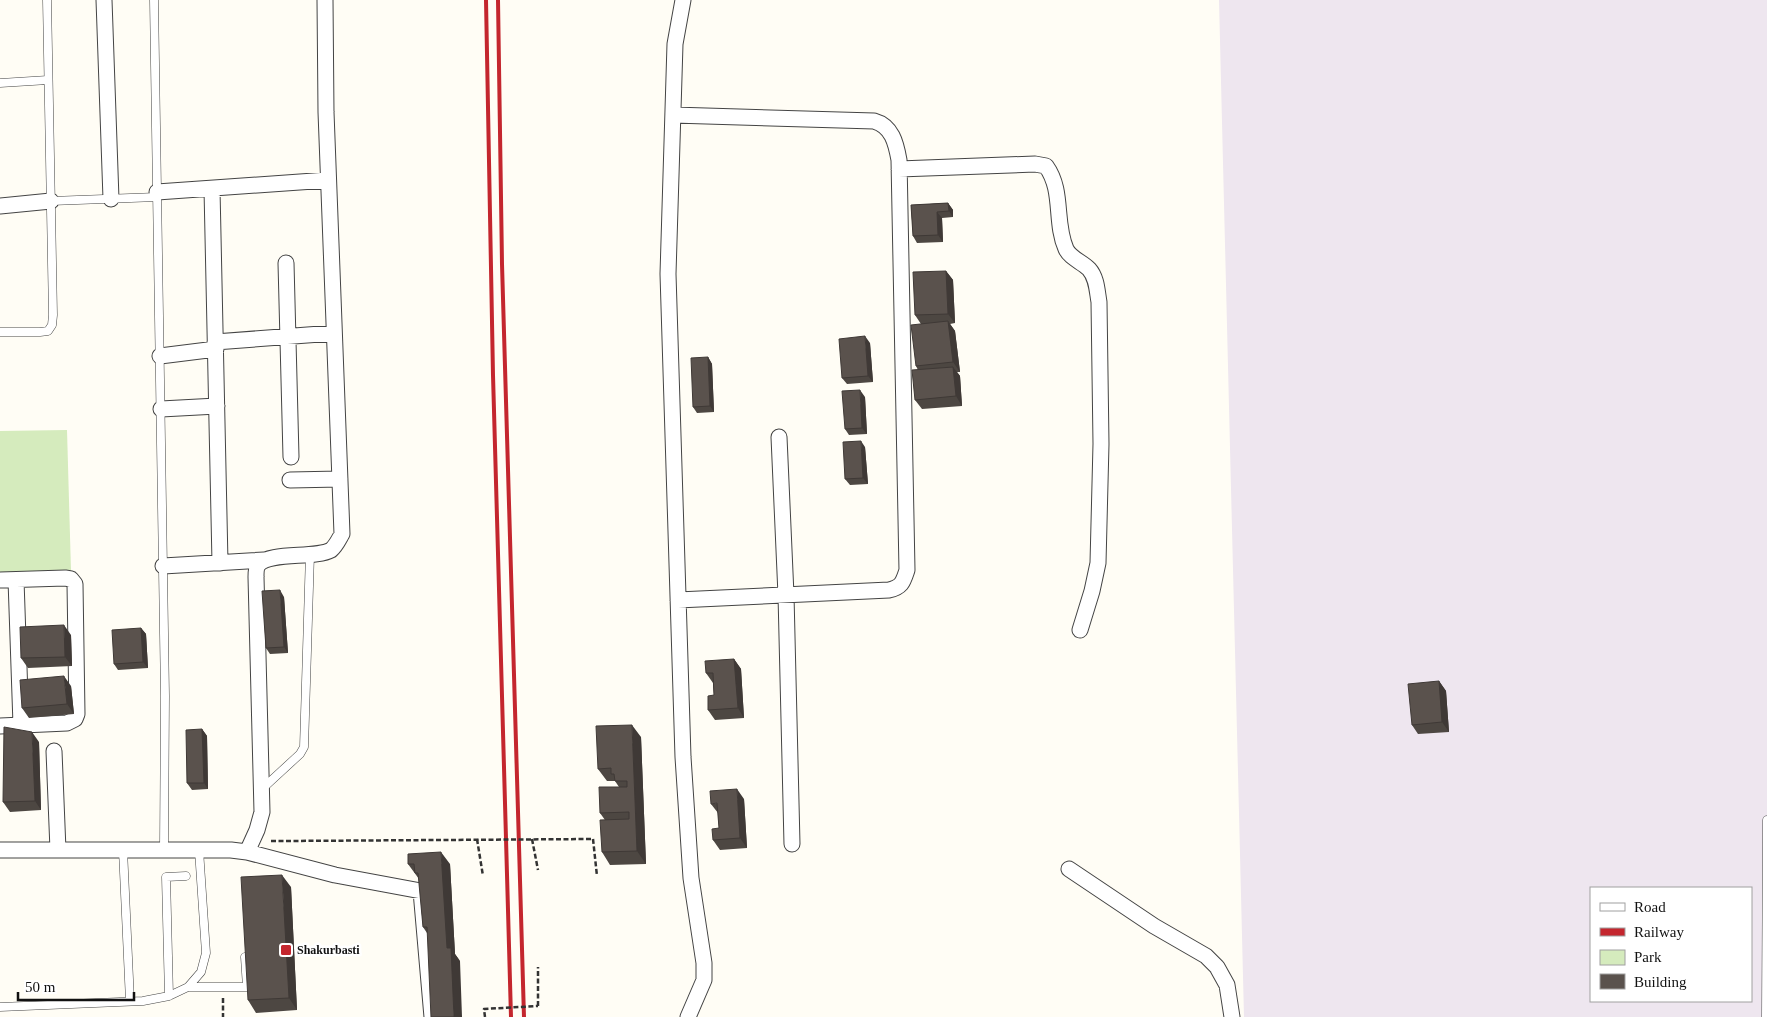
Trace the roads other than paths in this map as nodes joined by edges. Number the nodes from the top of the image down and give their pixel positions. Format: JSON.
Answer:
{"nodes":[{"id":1,"x":47,"y":0,"type":"edge"},
{"id":2,"x":104,"y":0,"type":"edge"},
{"id":3,"x":154,"y":0,"type":"edge"},
{"id":4,"x":325,"y":0,"type":"edge"},
{"id":5,"x":683,"y":0,"type":"edge"},
{"id":6,"x":48,"y":80,"type":"junction"},
{"id":7,"x":0,"y":83,"type":"edge"},
{"id":8,"x":673,"y":115,"type":"junction"},
{"id":9,"x":900,"y":169,"type":"junction"},
{"id":10,"x":328,"y":180,"type":"junction"},
{"id":11,"x":212,"y":189,"type":"junction"},
{"id":12,"x":157,"y":195,"type":"junction"},
{"id":13,"x":112,"y":199,"type":"junction"},
{"id":14,"x":51,"y":201,"type":"junction"},
{"id":15,"x":0,"y":206,"type":"edge"},
{"id":16,"x":286,"y":263,"type":"dead end"},
{"id":17,"x":0,"y":332,"type":"edge"},
{"id":18,"x":334,"y":333,"type":"junction"},
{"id":19,"x":288,"y":336,"type":"junction"},
{"id":20,"x":216,"y":345,"type":"junction"},
{"id":21,"x":160,"y":356,"type":"junction"},
{"id":22,"x":217,"y":406,"type":"junction"},
{"id":23,"x":161,"y":409,"type":"junction"},
{"id":24,"x":779,"y":437,"type":"dead end"},
{"id":25,"x":292,"y":457,"type":"dead end"},
{"id":26,"x":340,"y":479,"type":"junction"},
{"id":27,"x":290,"y":480,"type":"dead end"},
{"id":28,"x":310,"y":554,"type":"junction"},
{"id":29,"x":264,"y":560,"type":"junction"},
{"id":30,"x":220,"y":563,"type":"junction"},
{"id":31,"x":163,"y":566,"type":"junction"},
{"id":32,"x":0,"y":580,"type":"edge"},
{"id":33,"x":16,"y":580,"type":"junction"},
{"id":34,"x":786,"y":595,"type":"junction"},
{"id":35,"x":678,"y":600,"type":"junction"},
{"id":36,"x":1080,"y":630,"type":"dead end"},
{"id":37,"x":21,"y":725,"type":"junction"},
{"id":38,"x":0,"y":726,"type":"edge"},
{"id":39,"x":54,"y":751,"type":"dead end"},
{"id":40,"x":261,"y":790,"type":"junction"},
{"id":41,"x":1767,"y":820,"type":"edge"},
{"id":42,"x":792,"y":844,"type":"dead end"},
{"id":43,"x":0,"y":850,"type":"edge"},
{"id":44,"x":58,"y":850,"type":"junction"},
{"id":45,"x":124,"y":850,"type":"junction"},
{"id":46,"x":164,"y":850,"type":"junction"},
{"id":47,"x":199,"y":850,"type":"junction"},
{"id":48,"x":247,"y":852,"type":"junction"},
{"id":49,"x":1069,"y":869,"type":"dead end"},
{"id":50,"x":186,"y":876,"type":"dead end"},
{"id":51,"x":245,"y":949,"type":"edge"},
{"id":52,"x":188,"y":987,"type":"junction"},
{"id":53,"x":169,"y":996,"type":"junction"},
{"id":54,"x":130,"y":1001,"type":"junction"},
{"id":55,"x":0,"y":1007,"type":"edge"},
{"id":56,"x":432,"y":1017,"type":"edge"},
{"id":57,"x":688,"y":1017,"type":"edge"},
{"id":58,"x":1232,"y":1017,"type":"edge"},
{"id":59,"x":1766,"y":1017,"type":"edge"}],
"edges":[{"from":1,"to":6,"type":"lane"},
{"from":2,"to":13,"type":"street"},
{"from":3,"to":12,"type":"lane"},
{"from":4,"to":10,"type":"street"},
{"from":5,"to":8,"type":"street"},
{"from":6,"to":7,"type":"lane"},
{"from":6,"to":14,"type":"lane"},
{"from":8,"to":9,"type":"street"},
{"from":8,"to":35,"type":"street"},
{"from":9,"to":34,"type":"street"},
{"from":9,"to":36,"type":"street"},
{"from":10,"to":11,"type":"street"},
{"from":10,"to":18,"type":"street"},
{"from":11,"to":12,"type":"street"},
{"from":11,"to":20,"type":"street"},
{"from":12,"to":13,"type":"lane"},
{"from":12,"to":21,"type":"lane"},
{"from":13,"to":14,"type":"lane"},
{"from":14,"to":15,"type":"street"},
{"from":14,"to":17,"type":"lane"},
{"from":16,"to":19,"type":"street"},
{"from":18,"to":19,"type":"street"},
{"from":18,"to":26,"type":"street"},
{"from":19,"to":20,"type":"street"},
{"from":19,"to":25,"type":"street"},
{"from":20,"to":21,"type":"street"},
{"from":20,"to":22,"type":"street"},
{"from":21,"to":23,"type":"lane"},
{"from":22,"to":23,"type":"street"},
{"from":22,"to":30,"type":"street"},
{"from":23,"to":31,"type":"lane"},
{"from":24,"to":34,"type":"street"},
{"from":26,"to":27,"type":"street"},
{"from":26,"to":28,"type":"street"},
{"from":28,"to":29,"type":"street"},
{"from":28,"to":40,"type":"lane"},
{"from":29,"to":30,"type":"street"},
{"from":29,"to":40,"type":"street"},
{"from":30,"to":31,"type":"street"},
{"from":31,"to":46,"type":"lane"},
{"from":32,"to":33,"type":"street"},
{"from":33,"to":37,"type":"street"},
{"from":33,"to":37,"type":"street"},
{"from":34,"to":35,"type":"street"},
{"from":34,"to":42,"type":"street"},
{"from":35,"to":57,"type":"street"},
{"from":37,"to":38,"type":"street"},
{"from":39,"to":44,"type":"street"},
{"from":40,"to":48,"type":"street"},
{"from":41,"to":59,"type":"lane"},
{"from":43,"to":44,"type":"street"},
{"from":44,"to":45,"type":"street"},
{"from":45,"to":46,"type":"street"},
{"from":45,"to":54,"type":"lane"},
{"from":46,"to":47,"type":"street"},
{"from":47,"to":48,"type":"street"},
{"from":47,"to":52,"type":"lane"},
{"from":48,"to":56,"type":"street"},
{"from":49,"to":58,"type":"street"},
{"from":50,"to":53,"type":"lane"},
{"from":51,"to":52,"type":"lane"},
{"from":52,"to":53,"type":"lane"},
{"from":53,"to":54,"type":"lane"},
{"from":54,"to":55,"type":"lane"}]}
